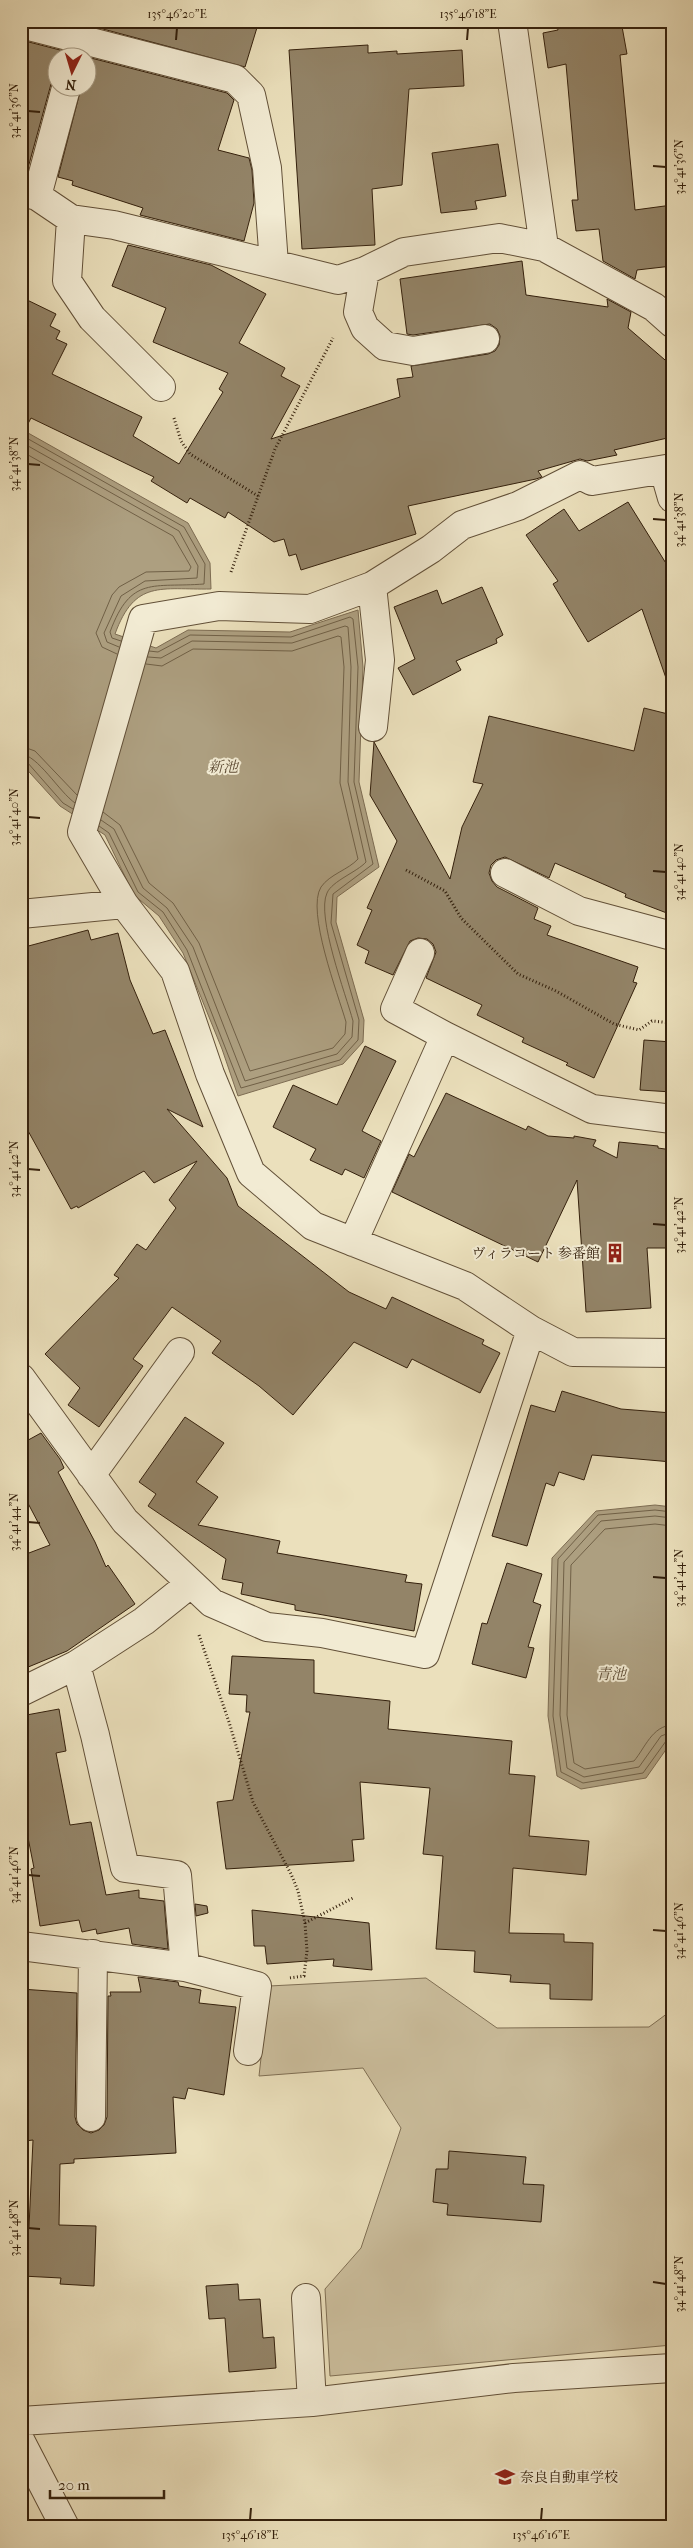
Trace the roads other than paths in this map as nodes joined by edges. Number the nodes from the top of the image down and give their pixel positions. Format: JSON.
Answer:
{"nodes":[{"id":1,"x":512,"y":21,"type":"edge"},
{"id":2,"x":21,"y":24,"type":"edge"},
{"id":3,"x":77,"y":48,"type":"edge"},
{"id":4,"x":98,"y":52,"type":"edge"},
{"id":5,"x":63,"y":98,"type":"edge"},
{"id":6,"x":29,"y":194,"type":"edge"},
{"id":7,"x":71,"y":219,"type":"junction"},
{"id":8,"x":544,"y":248,"type":"junction"},
{"id":9,"x":274,"y":264,"type":"junction"},
{"id":10,"x":365,"y":271,"type":"junction"},
{"id":11,"x":666,"y":312,"type":"edge"},
{"id":12,"x":485,"y":339,"type":"dead end"},
{"id":13,"x":161,"y":387,"type":"road end"},
{"id":14,"x":668,"y":469,"type":"edge"},
{"id":15,"x":672,"y":498,"type":"edge"},
{"id":16,"x":372,"y":586,"type":"junction"},
{"id":17,"x":373,"y":726,"type":"dead end"},
{"id":18,"x":505,"y":873,"type":"dead end"},
{"id":19,"x":124,"y":904,"type":"junction"},
{"id":20,"x":21,"y":914,"type":"edge"},
{"id":21,"x":672,"y":936,"type":"edge"},
{"id":22,"x":420,"y":953,"type":"dead end"},
{"id":23,"x":445,"y":1036,"type":"junction"},
{"id":24,"x":672,"y":1119,"type":"edge"},
{"id":25,"x":353,"y":1242,"type":"junction"},
{"id":26,"x":531,"y":1330,"type":"junction"},
{"id":27,"x":180,"y":1352,"type":"dead end"},
{"id":28,"x":672,"y":1353,"type":"edge"},
{"id":29,"x":21,"y":1378,"type":"edge"},
{"id":30,"x":91,"y":1475,"type":"junction"},
{"id":31,"x":190,"y":1584,"type":"junction"},
{"id":32,"x":76,"y":1665,"type":"junction"},
{"id":33,"x":21,"y":1692,"type":"edge"},
{"id":34,"x":21,"y":1946,"type":"edge"},
{"id":35,"x":93,"y":1954,"type":"junction"},
{"id":36,"x":184,"y":1967,"type":"junction"},
{"id":37,"x":248,"y":2051,"type":"dead end"},
{"id":38,"x":91,"y":2117,"type":"dead end"},
{"id":39,"x":306,"y":2298,"type":"dead end"},
{"id":40,"x":672,"y":2368,"type":"edge"},
{"id":41,"x":312,"y":2402,"type":"junction"},
{"id":42,"x":21,"y":2421,"type":"edge"},
{"id":43,"x":21,"y":2442,"type":"edge"},
{"id":44,"x":63,"y":2526,"type":"edge"}],
"edges":[{"from":1,"to":8,"type":"street"},
{"from":2,"to":3,"type":"street"},
{"from":4,"to":9,"type":"street"},
{"from":5,"to":6,"type":"street"},
{"from":6,"to":7,"type":"street"},
{"from":7,"to":9,"type":"street"},
{"from":7,"to":13,"type":"street"},
{"from":8,"to":10,"type":"street"},
{"from":8,"to":11,"type":"street"},
{"from":9,"to":10,"type":"street"},
{"from":10,"to":12,"type":"street"},
{"from":14,"to":15,"type":"street"},
{"from":14,"to":16,"type":"street"},
{"from":16,"to":17,"type":"street"},
{"from":16,"to":19,"type":"street"},
{"from":18,"to":21,"type":"street"},
{"from":19,"to":20,"type":"street"},
{"from":19,"to":25,"type":"street"},
{"from":22,"to":23,"type":"street"},
{"from":23,"to":24,"type":"street"},
{"from":23,"to":25,"type":"street"},
{"from":25,"to":26,"type":"street"},
{"from":26,"to":28,"type":"street"},
{"from":26,"to":31,"type":"street"},
{"from":27,"to":30,"type":"street"},
{"from":29,"to":30,"type":"street"},
{"from":30,"to":31,"type":"street"},
{"from":31,"to":32,"type":"street"},
{"from":32,"to":33,"type":"street"},
{"from":32,"to":36,"type":"street"},
{"from":34,"to":35,"type":"street"},
{"from":35,"to":36,"type":"street"},
{"from":35,"to":38,"type":"street"},
{"from":36,"to":37,"type":"street"},
{"from":39,"to":41,"type":"street"},
{"from":40,"to":41,"type":"street"},
{"from":41,"to":42,"type":"street"},
{"from":43,"to":44,"type":"street"}]}
